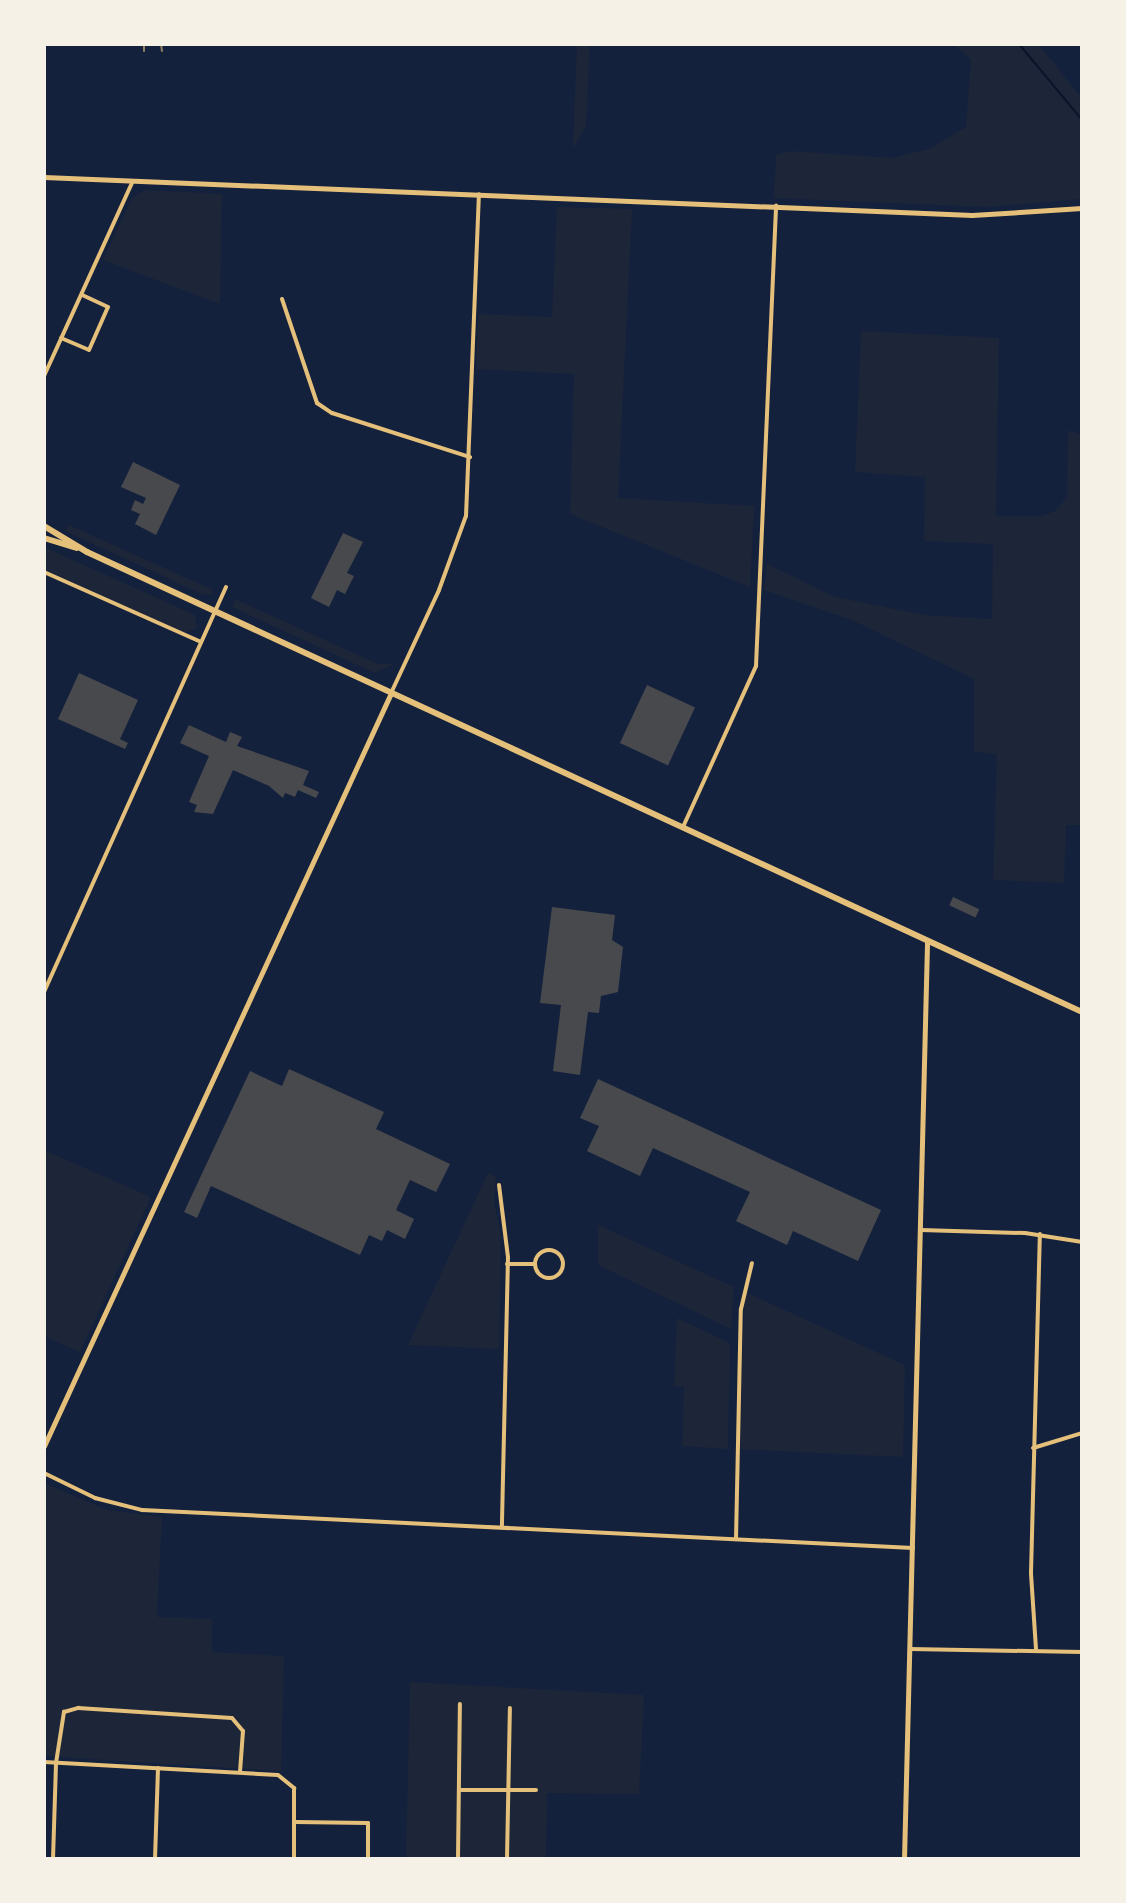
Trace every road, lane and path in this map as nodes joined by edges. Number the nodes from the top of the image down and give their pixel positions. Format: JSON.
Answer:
{"nodes":[{"id":1,"x":44,"y":177,"type":"edge"},
{"id":2,"x":133,"y":181,"type":"junction"},
{"id":3,"x":479,"y":194,"type":"junction"},
{"id":4,"x":776,"y":205,"type":"junction"},
{"id":5,"x":1082,"y":208,"type":"edge"},
{"id":6,"x":81,"y":295,"type":"junction"},
{"id":7,"x":282,"y":299,"type":"dead end"},
{"id":8,"x":61,"y":338,"type":"junction"},
{"id":9,"x":44,"y":376,"type":"edge"},
{"id":10,"x":470,"y":457,"type":"junction"},
{"id":11,"x":44,"y":526,"type":"edge"},
{"id":12,"x":44,"y":538,"type":"edge"},
{"id":13,"x":87,"y":552,"type":"junction"},
{"id":14,"x":44,"y":572,"type":"edge"},
{"id":15,"x":226,"y":587,"type":"dead end"},
{"id":16,"x":215,"y":611,"type":"junction"},
{"id":17,"x":201,"y":642,"type":"junction"},
{"id":18,"x":391,"y":693,"type":"junction"},
{"id":19,"x":682,"y":829,"type":"junction"},
{"id":20,"x":927,"y":941,"type":"junction"},
{"id":21,"x":44,"y":992,"type":"edge"},
{"id":22,"x":1082,"y":1012,"type":"edge"},
{"id":23,"x":499,"y":1185,"type":"dead end"},
{"id":24,"x":921,"y":1230,"type":"junction"},
{"id":25,"x":1040,"y":1234,"type":"junction"},
{"id":26,"x":1082,"y":1242,"type":"edge"},
{"id":27,"x":752,"y":1263,"type":"dead end"},
{"id":28,"x":507,"y":1264,"type":"junction"},
{"id":29,"x":535,"y":1264,"type":"junction"},
{"id":30,"x":1082,"y":1433,"type":"edge"},
{"id":31,"x":44,"y":1446,"type":"edge"},
{"id":32,"x":1033,"y":1448,"type":"junction"},
{"id":33,"x":44,"y":1473,"type":"edge"},
{"id":34,"x":502,"y":1527,"type":"junction"},
{"id":35,"x":736,"y":1539,"type":"junction"},
{"id":36,"x":913,"y":1548,"type":"junction"},
{"id":37,"x":910,"y":1649,"type":"junction"},
{"id":38,"x":1036,"y":1649,"type":"junction"},
{"id":39,"x":1082,"y":1652,"type":"edge"},
{"id":40,"x":460,"y":1704,"type":"dead end"},
{"id":41,"x":510,"y":1708,"type":"dead end"},
{"id":42,"x":44,"y":1762,"type":"edge"},
{"id":43,"x":56,"y":1763,"type":"junction"},
{"id":44,"x":158,"y":1768,"type":"junction"},
{"id":45,"x":240,"y":1772,"type":"junction"},
{"id":46,"x":459,"y":1790,"type":"junction"},
{"id":47,"x":508,"y":1790,"type":"junction"},
{"id":48,"x":536,"y":1790,"type":"dead end"},
{"id":49,"x":295,"y":1822,"type":"junction"},
{"id":50,"x":53,"y":1859,"type":"edge"},
{"id":51,"x":155,"y":1859,"type":"edge"},
{"id":52,"x":294,"y":1859,"type":"edge"},
{"id":53,"x":368,"y":1859,"type":"edge"},
{"id":54,"x":458,"y":1859,"type":"edge"},
{"id":55,"x":507,"y":1859,"type":"edge"},
{"id":56,"x":904,"y":1859,"type":"edge"}],
"edges":[{"from":1,"to":2,"type":"main road"},
{"from":2,"to":3,"type":"main road"},
{"from":2,"to":6,"type":"street"},
{"from":3,"to":4,"type":"main road"},
{"from":3,"to":10,"type":"street"},
{"from":4,"to":5,"type":"main road"},
{"from":4,"to":19,"type":"street"},
{"from":6,"to":8,"type":"street"},
{"from":6,"to":8,"type":"street"},
{"from":7,"to":10,"type":"street"},
{"from":8,"to":9,"type":"street"},
{"from":10,"to":18,"type":"street"},
{"from":11,"to":13,"type":"highway"},
{"from":12,"to":13,"type":"highway"},
{"from":13,"to":16,"type":"highway"},
{"from":14,"to":17,"type":"street"},
{"from":15,"to":16,"type":"street"},
{"from":16,"to":17,"type":"street"},
{"from":16,"to":18,"type":"highway"},
{"from":17,"to":21,"type":"street"},
{"from":18,"to":19,"type":"highway"},
{"from":18,"to":31,"type":"main road"},
{"from":19,"to":20,"type":"highway"},
{"from":20,"to":22,"type":"highway"},
{"from":20,"to":24,"type":"main road"},
{"from":23,"to":28,"type":"street"},
{"from":24,"to":25,"type":"street"},
{"from":24,"to":36,"type":"main road"},
{"from":25,"to":26,"type":"street"},
{"from":25,"to":32,"type":"street"},
{"from":27,"to":35,"type":"street"},
{"from":28,"to":29,"type":"street"},
{"from":28,"to":34,"type":"street"},
{"from":29,"to":29,"type":"street"},
{"from":30,"to":32,"type":"street"},
{"from":32,"to":38,"type":"street"},
{"from":33,"to":34,"type":"street"},
{"from":34,"to":35,"type":"street"},
{"from":35,"to":36,"type":"street"},
{"from":36,"to":37,"type":"main road"},
{"from":37,"to":38,"type":"street"},
{"from":37,"to":56,"type":"main road"},
{"from":38,"to":39,"type":"street"},
{"from":40,"to":46,"type":"street"},
{"from":41,"to":47,"type":"street"},
{"from":42,"to":43,"type":"street"},
{"from":43,"to":44,"type":"street"},
{"from":43,"to":45,"type":"street"},
{"from":43,"to":50,"type":"street"},
{"from":44,"to":45,"type":"street"},
{"from":44,"to":51,"type":"street"},
{"from":45,"to":49,"type":"street"},
{"from":46,"to":47,"type":"street"},
{"from":46,"to":54,"type":"street"},
{"from":47,"to":48,"type":"street"},
{"from":47,"to":55,"type":"street"},
{"from":49,"to":52,"type":"street"},
{"from":49,"to":53,"type":"street"}]}
